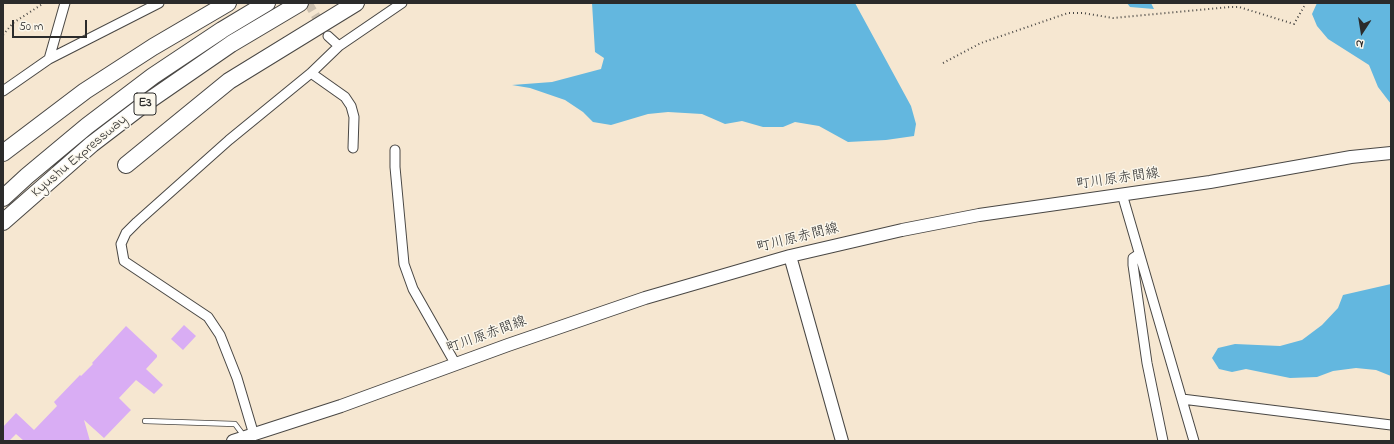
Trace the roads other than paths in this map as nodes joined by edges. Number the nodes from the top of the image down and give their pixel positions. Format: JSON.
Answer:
{"nodes":[{"id":1,"x":65,"y":3,"type":"edge"},
{"id":2,"x":159,"y":3,"type":"edge"},
{"id":3,"x":228,"y":3,"type":"edge"},
{"id":4,"x":267,"y":3,"type":"edge"},
{"id":5,"x":300,"y":3,"type":"edge"},
{"id":6,"x":356,"y":3,"type":"edge"},
{"id":7,"x":402,"y":3,"type":"edge"},
{"id":8,"x":328,"y":36,"type":"tunnel mouth"},
{"id":9,"x":339,"y":46,"type":"junction"},
{"id":10,"x":50,"y":59,"type":"junction"},
{"id":11,"x":311,"y":73,"type":"junction"},
{"id":12,"x":3,"y":91,"type":"edge"},
{"id":13,"x":353,"y":148,"type":"dead end"},
{"id":14,"x":395,"y":150,"type":"dead end"},
{"id":15,"x":3,"y":152,"type":"edge"},
{"id":16,"x":1391,"y":153,"type":"edge"},
{"id":17,"x":126,"y":165,"type":"dead end"},
{"id":18,"x":1122,"y":194,"type":"junction"},
{"id":19,"x":3,"y":198,"type":"edge"},
{"id":20,"x":3,"y":222,"type":"edge"},
{"id":21,"x":1139,"y":254,"type":"junction"},
{"id":22,"x":790,"y":256,"type":"junction"},
{"id":23,"x":456,"y":363,"type":"junction"},
{"id":24,"x":1182,"y":399,"type":"junction"},
{"id":25,"x":145,"y":421,"type":"dead end"},
{"id":26,"x":1391,"y":425,"type":"edge"},
{"id":27,"x":250,"y":436,"type":"junction"},
{"id":28,"x":233,"y":441,"type":"edge"},
{"id":29,"x":842,"y":441,"type":"edge"},
{"id":30,"x":1163,"y":441,"type":"edge"},
{"id":31,"x":1194,"y":441,"type":"edge"}],
"edges":[{"from":1,"to":10,"type":"street"},
{"from":2,"to":10,"type":"street"},
{"from":3,"to":15,"type":"highway"},
{"from":4,"to":19,"type":"highway","name":"Kyushu Expressway","number":"E3"},
{"from":5,"to":20,"type":"highway","name":"Kyushu Expressway","number":"E3"},
{"from":6,"to":17,"type":"highway"},
{"from":7,"to":9,"type":"street"},
{"from":8,"to":9,"type":"street"},
{"from":9,"to":11,"type":"street"},
{"from":10,"to":12,"type":"street"},
{"from":11,"to":13,"type":"street"},
{"from":11,"to":27,"type":"street"},
{"from":14,"to":23,"type":"street"},
{"from":16,"to":18,"type":"main road","name":"町川原赤間線"},
{"from":18,"to":21,"type":"street"},
{"from":18,"to":22,"type":"main road","name":"町川原赤間線"},
{"from":21,"to":24,"type":"street"},
{"from":21,"to":30,"type":"street"},
{"from":22,"to":23,"type":"main road","name":"町川原赤間線"},
{"from":22,"to":29,"type":"main road"},
{"from":23,"to":27,"type":"main road","name":"町川原赤間線"},
{"from":24,"to":26,"type":"street"},
{"from":24,"to":31,"type":"street"},
{"from":25,"to":27,"type":"lane"},
{"from":27,"to":28,"type":"main road","name":"町川原赤間線"}]}
